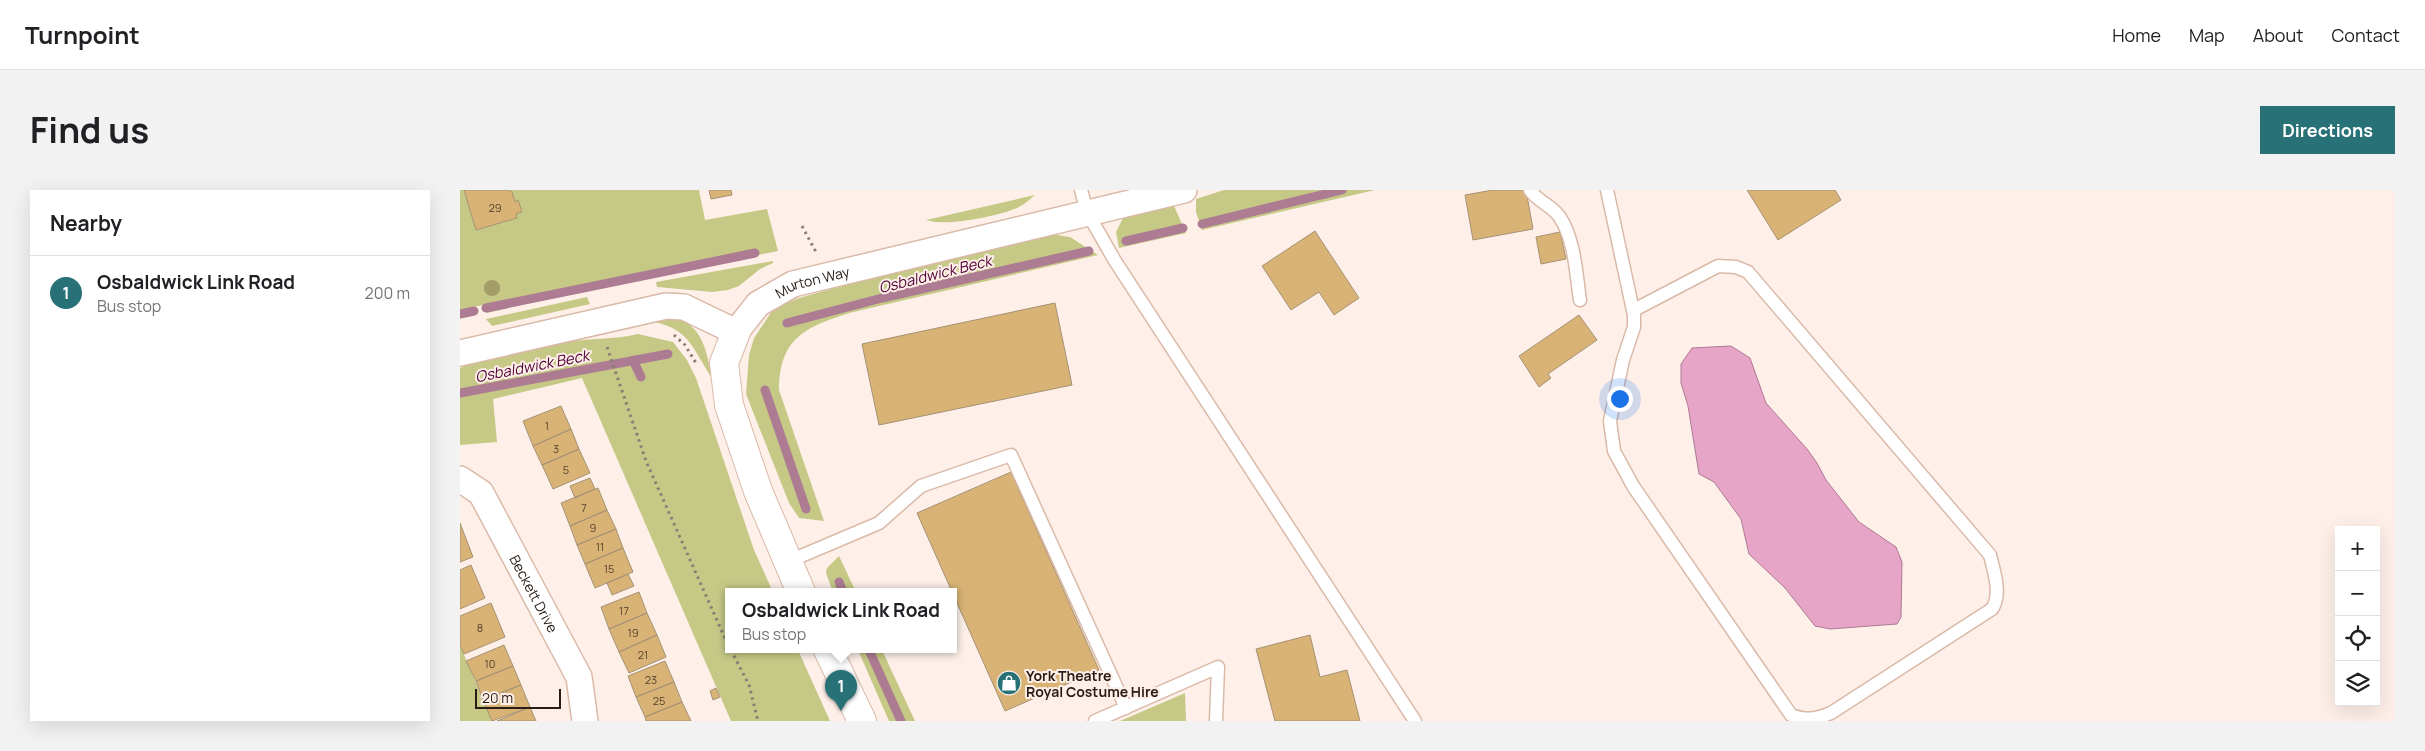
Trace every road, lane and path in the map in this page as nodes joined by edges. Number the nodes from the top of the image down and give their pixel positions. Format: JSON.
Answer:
{"nodes":[{"id":1,"x":1184,"y":190,"type":"edge"},
{"id":2,"x":1530,"y":190,"type":"edge"},
{"id":3,"x":1607,"y":190,"type":"edge"},
{"id":4,"x":1084,"y":201,"type":"edge"},
{"id":5,"x":1580,"y":300,"type":"dead end"},
{"id":6,"x":1634,"y":310,"type":"junction"},
{"id":7,"x":736,"y":332,"type":"junction"},
{"id":8,"x":460,"y":353,"type":"edge"},
{"id":9,"x":610,"y":355,"type":"dead end"},
{"id":10,"x":460,"y":480,"type":"edge"},
{"id":11,"x":787,"y":562,"type":"junction"},
{"id":12,"x":799,"y":588,"type":"edge"},
{"id":13,"x":725,"y":638,"type":"edge"},
{"id":14,"x":733,"y":653,"type":"edge"},
{"id":15,"x":829,"y":653,"type":"edge"},
{"id":16,"x":1126,"y":708,"type":"junction"},
{"id":17,"x":585,"y":721,"type":"edge"},
{"id":18,"x":758,"y":721,"type":"edge"},
{"id":19,"x":862,"y":721,"type":"edge"},
{"id":20,"x":1096,"y":721,"type":"edge"},
{"id":21,"x":1216,"y":721,"type":"edge"},
{"id":22,"x":1415,"y":721,"type":"edge"}],
"edges":[{"from":1,"to":4,"type":"street","name":"Murton Way"},
{"from":2,"to":5,"type":"lane"},
{"from":3,"to":6,"type":"lane"},
{"from":4,"to":7,"type":"street","name":"Murton Way"},
{"from":4,"to":22,"type":"lane"},
{"from":6,"to":6,"type":"lane"},
{"from":7,"to":8,"type":"street"},
{"from":7,"to":11,"type":"street"},
{"from":9,"to":13,"type":"path"},
{"from":10,"to":17,"type":"street","name":"Beckett Drive"},
{"from":11,"to":12,"type":"street"},
{"from":11,"to":16,"type":"lane"},
{"from":14,"to":18,"type":"path"},
{"from":15,"to":19,"type":"street"},
{"from":16,"to":20,"type":"lane"},
{"from":16,"to":21,"type":"lane"}]}
